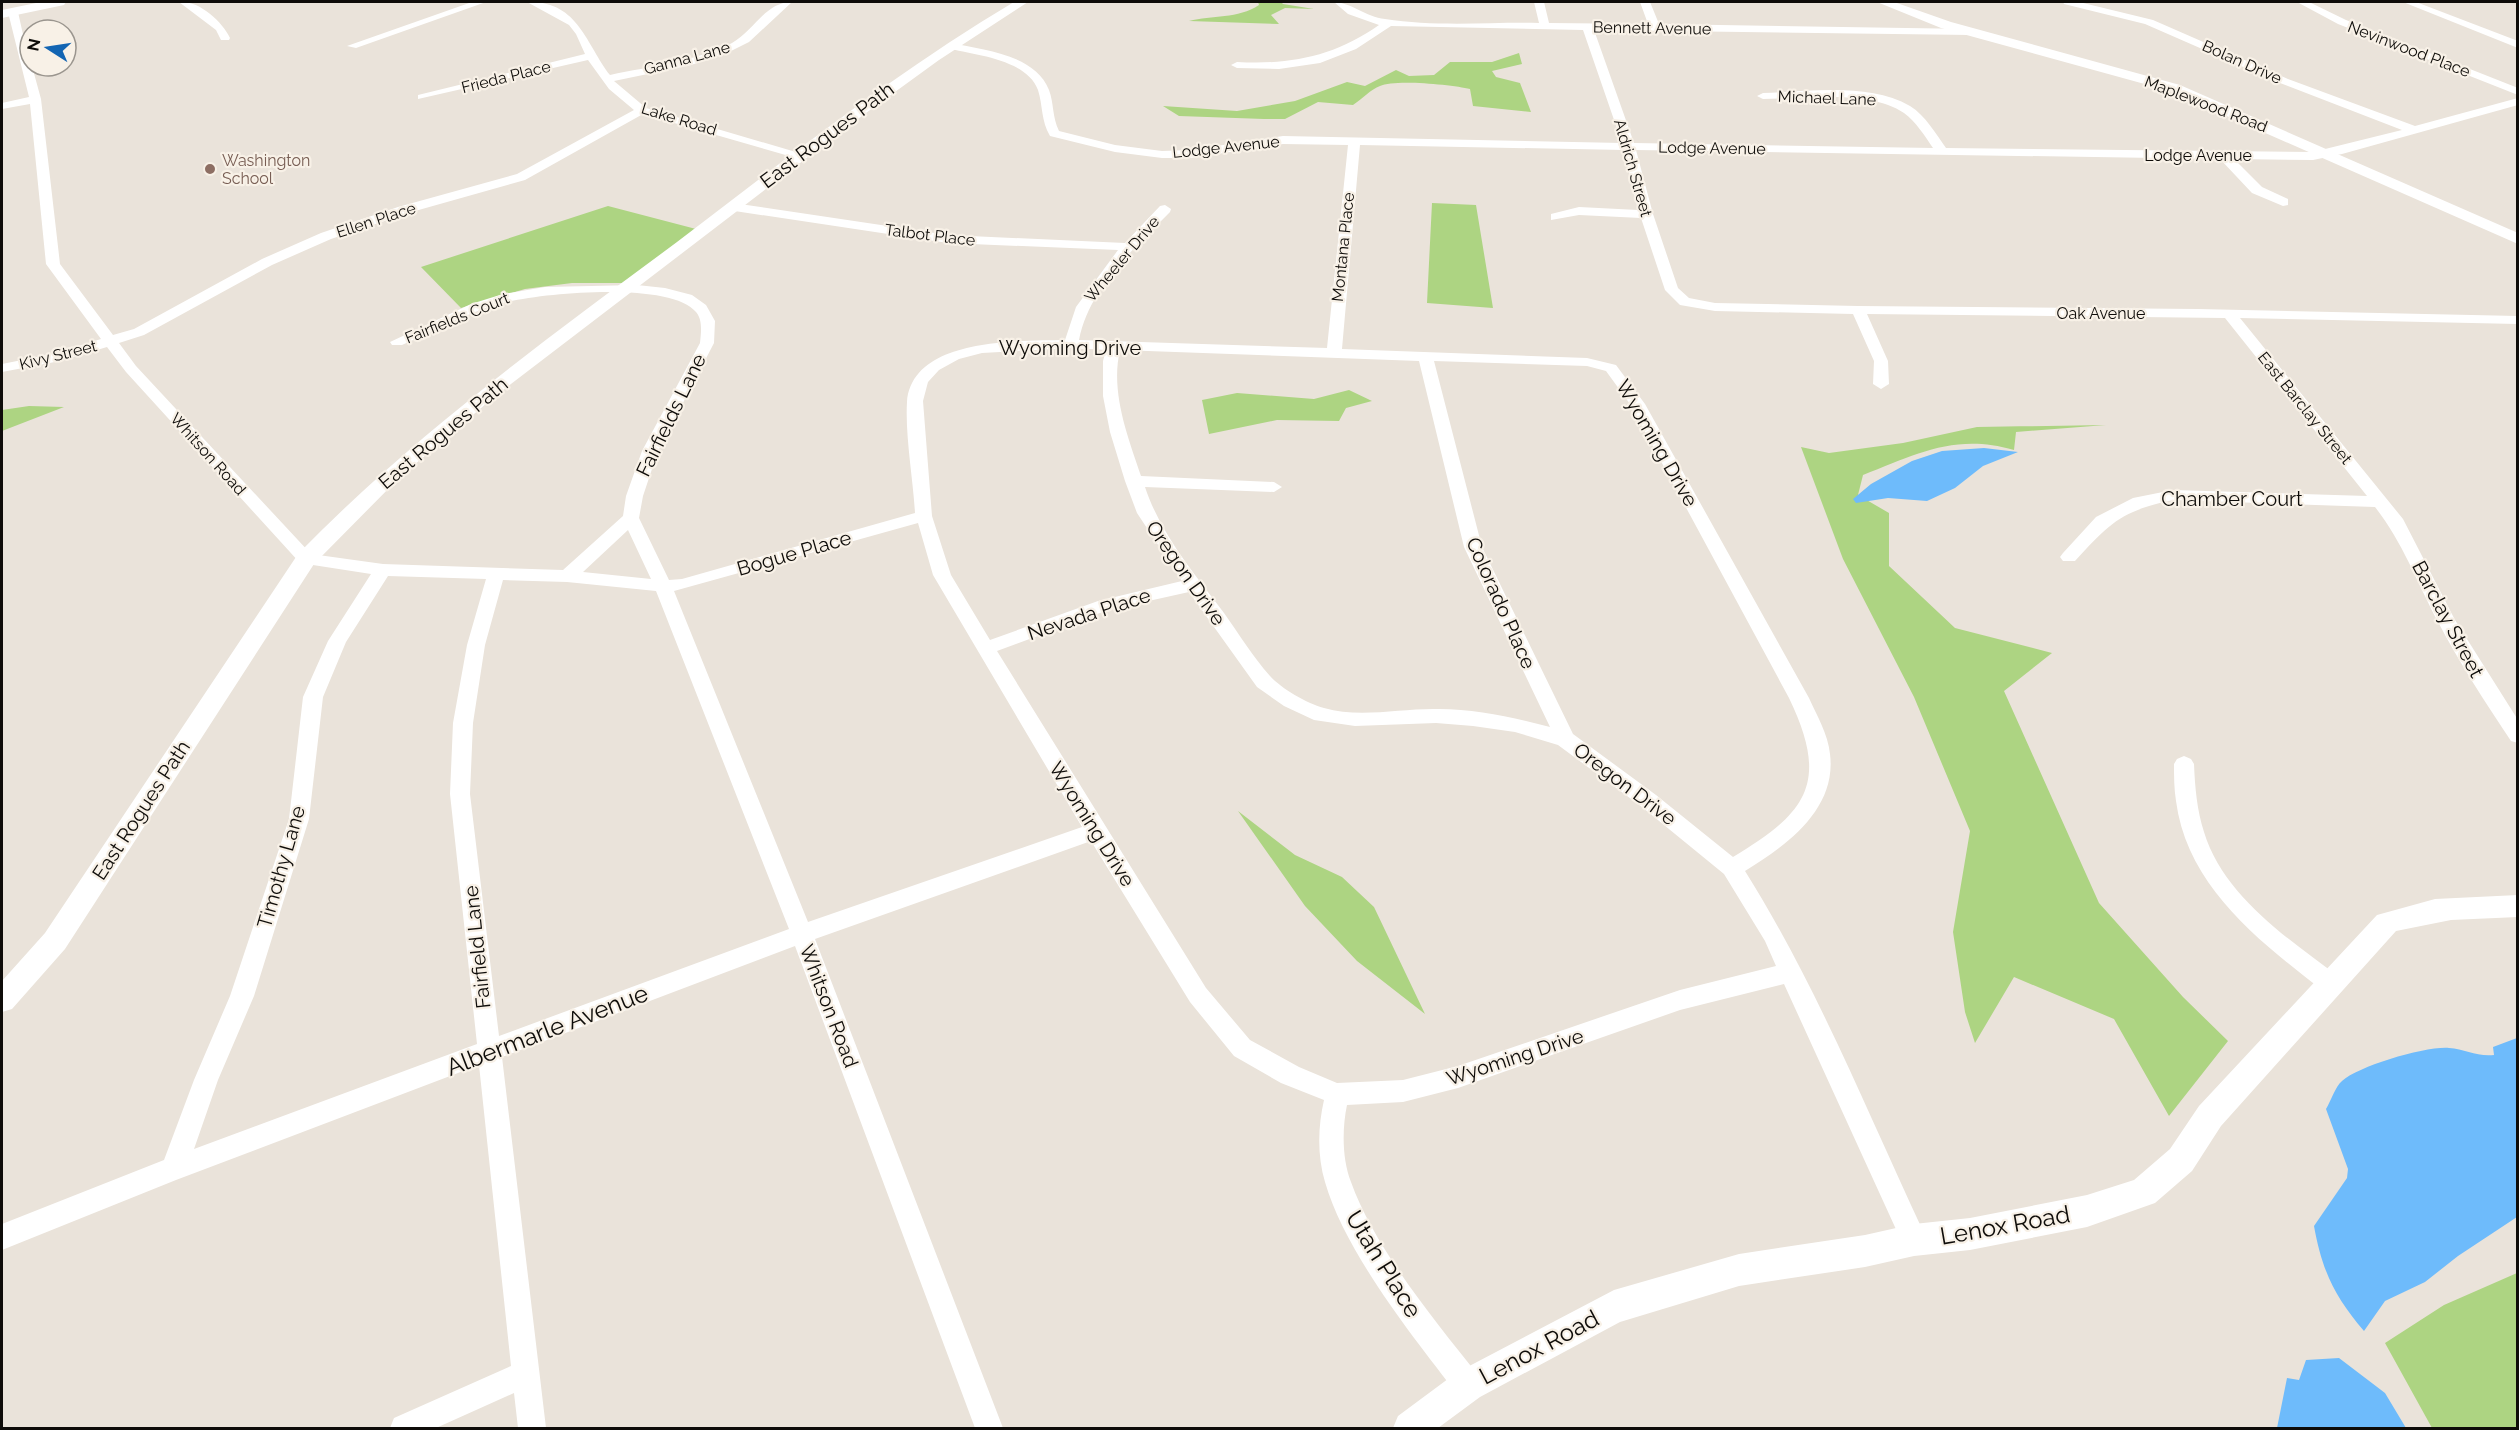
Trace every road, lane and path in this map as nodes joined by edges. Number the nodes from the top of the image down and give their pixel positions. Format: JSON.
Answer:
{"nodes":[{"id":1,"x":58,"y":2,"type":"edge"},
{"id":2,"x":184,"y":2,"type":"edge"},
{"id":3,"x":481,"y":2,"type":"edge"},
{"id":4,"x":532,"y":2,"type":"edge"},
{"id":5,"x":787,"y":2,"type":"edge"},
{"id":6,"x":1018,"y":2,"type":"edge"},
{"id":7,"x":1340,"y":2,"type":"edge"},
{"id":8,"x":1539,"y":2,"type":"edge"},
{"id":9,"x":1645,"y":2,"type":"edge"},
{"id":10,"x":1883,"y":2,"type":"edge"},
{"id":11,"x":2068,"y":2,"type":"edge"},
{"id":12,"x":2302,"y":2,"type":"edge"},
{"id":13,"x":2408,"y":2,"type":"edge"},
{"id":14,"x":7,"y":13,"type":"edge"},
{"id":15,"x":1388,"y":24,"type":"junction"},
{"id":16,"x":1545,"y":27,"type":"junction"},
{"id":17,"x":1588,"y":28,"type":"junction"},
{"id":18,"x":1655,"y":28,"type":"junction"},
{"id":19,"x":1971,"y":32,"type":"junction"},
{"id":20,"x":225,"y":38,"type":"dead end"},
{"id":21,"x":2517,"y":45,"type":"edge"},
{"id":22,"x":352,"y":46,"type":"dead end"},
{"id":23,"x":951,"y":46,"type":"junction"},
{"id":24,"x":591,"y":56,"type":"junction"},
{"id":25,"x":1237,"y":65,"type":"dead end"},
{"id":26,"x":607,"y":79,"type":"junction"},
{"id":27,"x":2517,"y":92,"type":"edge"},
{"id":28,"x":1762,"y":96,"type":"dead end"},
{"id":29,"x":422,"y":98,"type":"dead end"},
{"id":30,"x":35,"y":99,"type":"junction"},
{"id":31,"x":2514,"y":104,"type":"edge"},
{"id":32,"x":2,"y":106,"type":"edge"},
{"id":33,"x":642,"y":110,"type":"junction"},
{"id":34,"x":2414,"y":130,"type":"junction"},
{"id":35,"x":1353,"y":142,"type":"junction"},
{"id":36,"x":1629,"y":146,"type":"junction"},
{"id":37,"x":1942,"y":152,"type":"junction"},
{"id":38,"x":2326,"y":154,"type":"junction"},
{"id":39,"x":800,"y":155,"type":"junction"},
{"id":40,"x":2224,"y":156,"type":"junction"},
{"id":41,"x":2283,"y":202,"type":"dead end"},
{"id":42,"x":732,"y":207,"type":"junction"},
{"id":43,"x":1166,"y":209,"type":"dead end"},
{"id":44,"x":1646,"y":214,"type":"junction"},
{"id":45,"x":1556,"y":217,"type":"dead end"},
{"id":46,"x":2515,"y":236,"type":"edge"},
{"id":47,"x":1130,"y":247,"type":"junction"},
{"id":48,"x":625,"y":289,"type":"junction"},
{"id":49,"x":1685,"y":303,"type":"joint"},
{"id":50,"x":1858,"y":310,"type":"junction"},
{"id":51,"x":2229,"y":314,"type":"junction"},
{"id":52,"x":2517,"y":320,"type":"edge"},
{"id":53,"x":113,"y":341,"type":"junction"},
{"id":54,"x":397,"y":342,"type":"dead end"},
{"id":55,"x":1071,"y":344,"type":"junction"},
{"id":56,"x":1114,"y":346,"type":"junction"},
{"id":57,"x":1334,"y":352,"type":"junction"},
{"id":58,"x":1426,"y":357,"type":"junction"},
{"id":59,"x":2,"y":368,"type":"edge"},
{"id":60,"x":1881,"y":384,"type":"dead end"},
{"id":61,"x":1133,"y":481,"type":"junction"},
{"id":62,"x":1274,"y":487,"type":"dead end"},
{"id":63,"x":2380,"y":502,"type":"junction"},
{"id":64,"x":924,"y":516,"type":"junction"},
{"id":65,"x":631,"y":518,"type":"junction"},
{"id":66,"x":2069,"y":557,"type":"dead end"},
{"id":67,"x":306,"y":559,"type":"junction"},
{"id":68,"x":383,"y":570,"type":"junction"},
{"id":69,"x":496,"y":574,"type":"junction"},
{"id":70,"x":567,"y":576,"type":"junction"},
{"id":71,"x":1193,"y":585,"type":"junction"},
{"id":72,"x":663,"y":586,"type":"junction"},
{"id":73,"x":987,"y":648,"type":"junction"},
{"id":74,"x":2517,"y":736,"type":"edge"},
{"id":75,"x":1565,"y":739,"type":"junction"},
{"id":76,"x":2184,"y":764,"type":"dead end"},
{"id":77,"x":1096,"y":831,"type":"junction"},
{"id":78,"x":1732,"y":868,"type":"junction"},
{"id":79,"x":2517,"y":906,"type":"edge"},
{"id":80,"x":802,"y":934,"type":"junction"},
{"id":81,"x":1792,"y":972,"type":"junction"},
{"id":82,"x":2330,"y":983,"type":"junction"},
{"id":83,"x":2,"y":1000,"type":"edge"},
{"id":84,"x":489,"y":1053,"type":"junction"},
{"id":85,"x":1337,"y":1094,"type":"junction"},
{"id":86,"x":174,"y":1168,"type":"junction"},
{"id":87,"x":2,"y":1237,"type":"edge"},
{"id":88,"x":1914,"y":1240,"type":"junction"},
{"id":89,"x":525,"y":1374,"type":"junction"},
{"id":90,"x":1468,"y":1385,"type":"junction"},
{"id":91,"x":404,"y":1428,"type":"edge"},
{"id":92,"x":532,"y":1428,"type":"edge"},
{"id":93,"x":988,"y":1428,"type":"edge"},
{"id":94,"x":1412,"y":1428,"type":"edge"}],
"edges":[{"from":1,"to":14,"type":"main road"},
{"from":2,"to":20,"type":"street"},
{"from":3,"to":22,"type":"street"},
{"from":4,"to":24,"type":"street","name":"Lake Road"},
{"from":5,"to":26,"type":"street","name":"Ganna Lane"},
{"from":6,"to":23,"type":"street","name":"East Rogues Path"},
{"from":7,"to":15,"type":"street","name":"Bennett Avenue"},
{"from":8,"to":16,"type":"street"},
{"from":9,"to":18,"type":"street"},
{"from":10,"to":19,"type":"street","name":"Maplewood Road"},
{"from":11,"to":34,"type":"street","name":"Bolan Drive"},
{"from":12,"to":27,"type":"street","name":"Nevinwood Place"},
{"from":13,"to":21,"type":"street"},
{"from":14,"to":30,"type":"street","name":"Whitson Road"},
{"from":15,"to":16,"type":"street","name":"Bennett Avenue"},
{"from":15,"to":25,"type":"street"},
{"from":16,"to":17,"type":"street","name":"Bennett Avenue"},
{"from":17,"to":18,"type":"street","name":"Bennett Avenue"},
{"from":17,"to":36,"type":"street","name":"Aldrich Street"},
{"from":18,"to":19,"type":"street","name":"Bennett Avenue"},
{"from":19,"to":38,"type":"street","name":"Maplewood Road"},
{"from":23,"to":35,"type":"street","name":"Lodge Avenue"},
{"from":23,"to":39,"type":"street","name":"East Rogues Path"},
{"from":24,"to":26,"type":"street","name":"Lake Road"},
{"from":24,"to":29,"type":"street","name":"Frieda Place"},
{"from":26,"to":33,"type":"street","name":"Lake Road"},
{"from":28,"to":37,"type":"street","name":"Michael Lane"},
{"from":30,"to":32,"type":"street"},
{"from":30,"to":53,"type":"street","name":"Whitson Road"},
{"from":31,"to":34,"type":"street","name":"Lodge Avenue"},
{"from":33,"to":39,"type":"street","name":"Lake Road"},
{"from":33,"to":53,"type":"street","name":"Ellen Place"},
{"from":34,"to":38,"type":"street","name":"Lodge Avenue"},
{"from":35,"to":36,"type":"street","name":"Lodge Avenue"},
{"from":35,"to":57,"type":"street","name":"Montana Place"},
{"from":36,"to":37,"type":"street","name":"Lodge Avenue"},
{"from":36,"to":44,"type":"street","name":"Aldrich Street"},
{"from":37,"to":40,"type":"street","name":"Lodge Avenue"},
{"from":38,"to":40,"type":"street","name":"Lodge Avenue"},
{"from":38,"to":46,"type":"street","name":"Maplewood Road"},
{"from":39,"to":42,"type":"street","name":"East Rogues Path"},
{"from":40,"to":41,"type":"street"},
{"from":42,"to":47,"type":"street","name":"Talbot Place"},
{"from":42,"to":48,"type":"street","name":"East Rogues Path"},
{"from":43,"to":47,"type":"street","name":"Wheeler Drive"},
{"from":44,"to":45,"type":"street"},
{"from":44,"to":49,"type":"street","name":"Aldrich Street"},
{"from":47,"to":55,"type":"street","name":"Wheeler Drive"},
{"from":48,"to":54,"type":"street","name":"Fairfields Court"},
{"from":48,"to":65,"type":"street","name":"Fairfields Lane"},
{"from":48,"to":67,"type":"street","name":"East Rogues Path"},
{"from":49,"to":50,"type":"street","name":"Oak Avenue"},
{"from":50,"to":51,"type":"street","name":"Oak Avenue"},
{"from":50,"to":60,"type":"street"},
{"from":51,"to":52,"type":"street","name":"Oak Avenue"},
{"from":51,"to":63,"type":"street","name":"East Barclay Street"},
{"from":53,"to":59,"type":"street","name":"Kivy Street"},
{"from":53,"to":67,"type":"street","name":"Whitson Road"},
{"from":55,"to":56,"type":"street","name":"Wyoming Drive"},
{"from":55,"to":64,"type":"street","name":"Wyoming Drive"},
{"from":56,"to":57,"type":"street","name":"Wyoming Drive"},
{"from":56,"to":61,"type":"street","name":"Oregon Drive"},
{"from":57,"to":58,"type":"street","name":"Wyoming Drive"},
{"from":58,"to":75,"type":"street","name":"Colorado Place"},
{"from":58,"to":78,"type":"street","name":"Wyoming Drive"},
{"from":61,"to":62,"type":"street"},
{"from":61,"to":71,"type":"street","name":"Oregon Drive"},
{"from":63,"to":66,"type":"street","name":"Chamber Court"},
{"from":63,"to":74,"type":"street","name":"Barclay Street"},
{"from":64,"to":72,"type":"street","name":"Bogue Place"},
{"from":64,"to":73,"type":"street","name":"Wyoming Drive"},
{"from":65,"to":70,"type":"street"},
{"from":65,"to":72,"type":"street","name":"Whitson Road"},
{"from":67,"to":68,"type":"street"},
{"from":67,"to":83,"type":"street","name":"East Rogues Path"},
{"from":68,"to":69,"type":"street"},
{"from":68,"to":86,"type":"street","name":"Timothy Lane"},
{"from":69,"to":70,"type":"street"},
{"from":69,"to":84,"type":"street","name":"Fairfield Lane"},
{"from":70,"to":72,"type":"street"},
{"from":71,"to":73,"type":"street","name":"Nevada Place"},
{"from":71,"to":75,"type":"street","name":"Oregon Drive"},
{"from":72,"to":80,"type":"street","name":"Whitson Road"},
{"from":73,"to":77,"type":"street","name":"Wyoming Drive"},
{"from":75,"to":78,"type":"street","name":"Oregon Drive"},
{"from":76,"to":82,"type":"street"},
{"from":77,"to":80,"type":"street","name":"Albermarle Avenue"},
{"from":77,"to":85,"type":"street","name":"Wyoming Drive"},
{"from":78,"to":81,"type":"street","name":"Oregon Drive"},
{"from":79,"to":82,"type":"street","name":"Lenox Road"},
{"from":80,"to":84,"type":"street","name":"Albermarle Avenue"},
{"from":80,"to":93,"type":"street","name":"Whitson Road"},
{"from":81,"to":85,"type":"street","name":"Wyoming Drive"},
{"from":81,"to":88,"type":"street","name":"Oregon Drive"},
{"from":82,"to":88,"type":"street","name":"Lenox Road"},
{"from":84,"to":86,"type":"street","name":"Albermarle Avenue"},
{"from":84,"to":89,"type":"street","name":"Fairfield Lane"},
{"from":85,"to":90,"type":"street","name":"Utah Place"},
{"from":86,"to":87,"type":"street","name":"Albermarle Avenue"},
{"from":88,"to":90,"type":"street","name":"Lenox Road"},
{"from":89,"to":91,"type":"street"},
{"from":89,"to":92,"type":"street","name":"Fairfield Lane"},
{"from":90,"to":94,"type":"street","name":"Lenox Road"}]}
